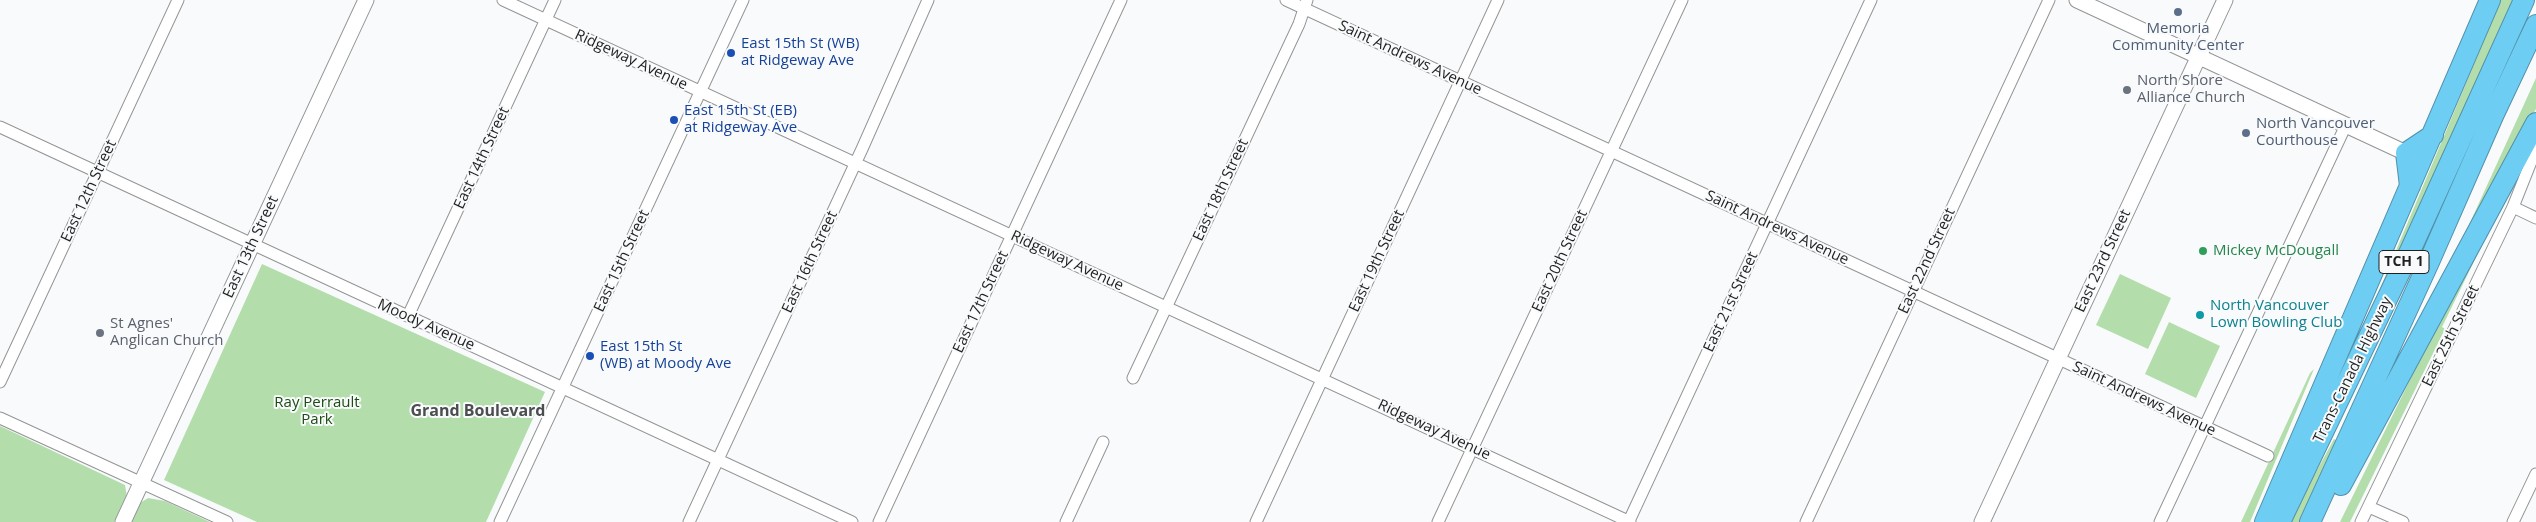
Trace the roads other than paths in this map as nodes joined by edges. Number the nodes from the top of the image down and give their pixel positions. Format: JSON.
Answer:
{"nodes":[{"id":1,"x":178,"y":0,"type":"edge"},
{"id":2,"x":366,"y":0,"type":"edge"},
{"id":3,"x":503,"y":0,"type":"edge"},
{"id":4,"x":555,"y":0,"type":"edge"},
{"id":5,"x":743,"y":0,"type":"edge"},
{"id":6,"x":928,"y":0,"type":"edge"},
{"id":7,"x":1121,"y":0,"type":"edge"},
{"id":8,"x":1286,"y":0,"type":"edge"},
{"id":9,"x":1498,"y":0,"type":"edge"},
{"id":10,"x":1682,"y":0,"type":"edge"},
{"id":11,"x":1871,"y":0,"type":"edge"},
{"id":12,"x":2049,"y":0,"type":"edge"},
{"id":13,"x":2077,"y":0,"type":"edge"},
{"id":14,"x":2225,"y":0,"type":"edge"},
{"id":15,"x":2490,"y":0,"type":"edge"},
{"id":16,"x":2524,"y":0,"type":"edge"},
{"id":17,"x":1306,"y":4,"type":"edge"},
{"id":18,"x":546,"y":20,"type":"junction"},
{"id":19,"x":2536,"y":25,"type":"edge"},
{"id":20,"x":2199,"y":56,"type":"junction"},
{"id":21,"x":1460,"y":81,"type":"junction"},
{"id":22,"x":701,"y":92,"type":"junction"},
{"id":23,"x":2536,"y":123,"type":"edge"},
{"id":24,"x":2346,"y":125,"type":"junction"},
{"id":25,"x":0,"y":126,"type":"edge"},
{"id":26,"x":2433,"y":136,"type":"junction"},
{"id":27,"x":2536,"y":149,"type":"edge"},
{"id":28,"x":1612,"y":152,"type":"junction"},
{"id":29,"x":2406,"y":153,"type":"junction"},
{"id":30,"x":856,"y":163,"type":"junction"},
{"id":31,"x":97,"y":173,"type":"junction"},
{"id":32,"x":2410,"y":186,"type":"junction"},
{"id":33,"x":2513,"y":207,"type":"junction"},
{"id":34,"x":2536,"y":218,"type":"edge"},
{"id":35,"x":1767,"y":224,"type":"junction"},
{"id":36,"x":1012,"y":236,"type":"junction"},
{"id":37,"x":252,"y":244,"type":"junction"},
{"id":38,"x":1913,"y":291,"type":"junction"},
{"id":39,"x":1167,"y":307,"type":"junction"},
{"id":40,"x":408,"y":316,"type":"junction"},
{"id":41,"x":2058,"y":359,"type":"junction"},
{"id":42,"x":1133,"y":378,"type":"dead end"},
{"id":43,"x":1323,"y":378,"type":"junction"},
{"id":44,"x":0,"y":382,"type":"edge"},
{"id":45,"x":562,"y":388,"type":"junction"},
{"id":46,"x":0,"y":418,"type":"edge"},
{"id":47,"x":2205,"y":428,"type":"junction"},
{"id":48,"x":1103,"y":442,"type":"dead end"},
{"id":49,"x":1473,"y":449,"type":"junction"},
{"id":50,"x":2268,"y":456,"type":"dead end"},
{"id":51,"x":718,"y":460,"type":"junction"},
{"id":52,"x":2536,"y":474,"type":"edge"},
{"id":53,"x":142,"y":483,"type":"junction"},
{"id":54,"x":2369,"y":507,"type":"junction"},
{"id":55,"x":124,"y":522,"type":"edge"},
{"id":56,"x":227,"y":522,"type":"edge"},
{"id":57,"x":500,"y":522,"type":"edge"},
{"id":58,"x":690,"y":522,"type":"edge"},
{"id":59,"x":852,"y":522,"type":"edge"},
{"id":60,"x":879,"y":522,"type":"edge"},
{"id":61,"x":1066,"y":522,"type":"edge"},
{"id":62,"x":1256,"y":522,"type":"edge"},
{"id":63,"x":1438,"y":522,"type":"edge"},
{"id":64,"x":1630,"y":522,"type":"edge"},
{"id":65,"x":1806,"y":522,"type":"edge"},
{"id":66,"x":1982,"y":522,"type":"edge"},
{"id":67,"x":2160,"y":522,"type":"edge"},
{"id":68,"x":2265,"y":522,"type":"edge"},
{"id":69,"x":2280,"y":522,"type":"edge"},
{"id":70,"x":2310,"y":522,"type":"edge"},
{"id":71,"x":2322,"y":522,"type":"edge"},
{"id":72,"x":2361,"y":522,"type":"edge"},
{"id":73,"x":2404,"y":522,"type":"edge"},
{"id":74,"x":2513,"y":522,"type":"edge"}],
"edges":[{"from":1,"to":31,"type":"street","name":"East 12th Street"},
{"from":2,"to":37,"type":"street","name":"East 13th Street"},
{"from":3,"to":18,"type":"street","name":"Ridgeway Avenue"},
{"from":4,"to":18,"type":"street","name":"East 14th Street"},
{"from":5,"to":22,"type":"street","name":"East 15th Street"},
{"from":6,"to":30,"type":"street","name":"East 16th Street"},
{"from":7,"to":36,"type":"street","name":"East 17th Street"},
{"from":8,"to":17,"type":"street","name":"Saint Andrews Avenue"},
{"from":9,"to":21,"type":"street","name":"East 19th Street"},
{"from":10,"to":28,"type":"street","name":"East 20th Street"},
{"from":11,"to":35,"type":"street","name":"East 21st Street"},
{"from":12,"to":38,"type":"street","name":"East 22nd Street"},
{"from":13,"to":20,"type":"street"},
{"from":14,"to":20,"type":"street","name":"East 23rd Street"},
{"from":15,"to":26,"type":"highway"},
{"from":16,"to":69,"type":"highway","name":"Trans-Canada Highway","number":"TCH 1"},
{"from":17,"to":21,"type":"street","name":"Saint Andrews Avenue"},
{"from":17,"to":39,"type":"street","name":"East 18th Street"},
{"from":18,"to":22,"type":"street","name":"Ridgeway Avenue"},
{"from":18,"to":40,"type":"street","name":"East 14th Street"},
{"from":19,"to":70,"type":"highway","name":"Trans-Canada Highway","number":"TCH 1"},
{"from":20,"to":24,"type":"street"},
{"from":20,"to":41,"type":"street","name":"East 23rd Street"},
{"from":21,"to":28,"type":"street","name":"Saint Andrews Avenue"},
{"from":21,"to":43,"type":"street","name":"East 19th Street"},
{"from":22,"to":30,"type":"street","name":"Ridgeway Avenue"},
{"from":22,"to":45,"type":"street","name":"East 15th Street"},
{"from":23,"to":71,"type":"highway"},
{"from":24,"to":29,"type":"street"},
{"from":24,"to":47,"type":"street"},
{"from":25,"to":31,"type":"street","name":"Moody Avenue"},
{"from":26,"to":29,"type":"highway"},
{"from":26,"to":32,"type":"highway"},
{"from":27,"to":33,"type":"street","name":"East 25th Street"},
{"from":28,"to":35,"type":"street","name":"Saint Andrews Avenue"},
{"from":28,"to":49,"type":"street","name":"East 20th Street"},
{"from":29,"to":32,"type":"highway"},
{"from":30,"to":36,"type":"street","name":"Ridgeway Avenue"},
{"from":30,"to":51,"type":"street","name":"East 16th Street"},
{"from":31,"to":37,"type":"street","name":"Moody Avenue"},
{"from":31,"to":44,"type":"street","name":"East 12th Street"},
{"from":32,"to":68,"type":"highway"},
{"from":33,"to":34,"type":"street"},
{"from":33,"to":54,"type":"street","name":"East 25th Street"},
{"from":35,"to":38,"type":"street","name":"Saint Andrews Avenue"},
{"from":35,"to":64,"type":"street","name":"East 21st Street"},
{"from":36,"to":39,"type":"street","name":"Ridgeway Avenue"},
{"from":36,"to":60,"type":"street","name":"East 17th Street"},
{"from":37,"to":40,"type":"street","name":"Moody Avenue"},
{"from":37,"to":53,"type":"street","name":"East 13th Street"},
{"from":38,"to":41,"type":"street","name":"Saint Andrews Avenue"},
{"from":38,"to":65,"type":"street","name":"East 22nd Street"},
{"from":39,"to":42,"type":"street","name":"East 18th Street"},
{"from":39,"to":43,"type":"street","name":"Ridgeway Avenue"},
{"from":40,"to":45,"type":"street","name":"Moody Avenue"},
{"from":41,"to":47,"type":"street","name":"Saint Andrews Avenue"},
{"from":41,"to":66,"type":"street","name":"East 23rd Street"},
{"from":43,"to":49,"type":"street","name":"Ridgeway Avenue"},
{"from":43,"to":62,"type":"street","name":"East 19th Street"},
{"from":45,"to":51,"type":"street","name":"Moody Avenue"},
{"from":45,"to":57,"type":"street","name":"East 15th Street"},
{"from":46,"to":53,"type":"street"},
{"from":47,"to":50,"type":"street","name":"Saint Andrews Avenue"},
{"from":47,"to":67,"type":"street"},
{"from":48,"to":61,"type":"street"},
{"from":49,"to":63,"type":"street","name":"East 20th Street"},
{"from":49,"to":64,"type":"street","name":"Ridgeway Avenue"},
{"from":51,"to":58,"type":"street","name":"East 16th Street"},
{"from":51,"to":59,"type":"street","name":"Moody Avenue"},
{"from":52,"to":74,"type":"street"},
{"from":53,"to":55,"type":"street","name":"East 13th Street"},
{"from":53,"to":56,"type":"street"},
{"from":54,"to":72,"type":"street","name":"East 25th Street"},
{"from":54,"to":73,"type":"street"}]}
